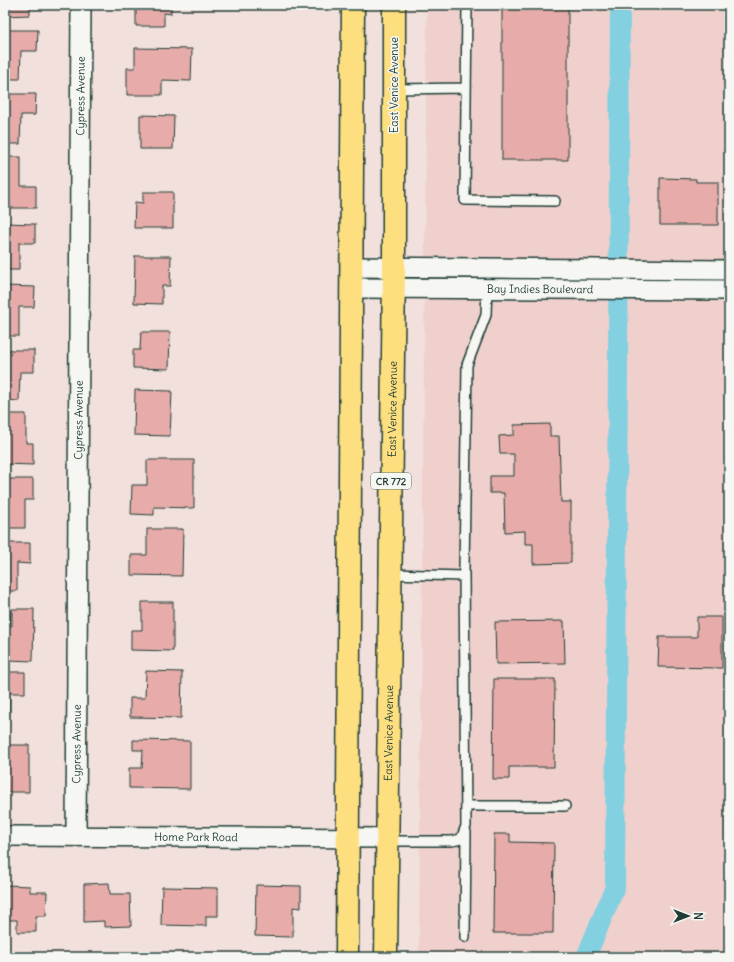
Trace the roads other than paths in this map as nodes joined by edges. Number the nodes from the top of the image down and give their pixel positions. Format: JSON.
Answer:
{"nodes":[{"id":1,"x":81,"y":5,"type":"edge"},
{"id":2,"x":353,"y":5,"type":"edge"},
{"id":3,"x":394,"y":5,"type":"edge"},
{"id":4,"x":467,"y":5,"type":"edge"},
{"id":5,"x":466,"y":88,"type":"junction"},
{"id":6,"x":394,"y":89,"type":"junction"},
{"id":7,"x":555,"y":201,"type":"dead end"},
{"id":8,"x":351,"y":267,"type":"junction"},
{"id":9,"x":729,"y":270,"type":"edge"},
{"id":10,"x":393,"y":278,"type":"junction"},
{"id":11,"x":350,"y":288,"type":"junction"},
{"id":12,"x":487,"y":288,"type":"junction"},
{"id":13,"x":729,"y":290,"type":"edge"},
{"id":14,"x":390,"y":574,"type":"junction"},
{"id":15,"x":464,"y":576,"type":"junction"},
{"id":16,"x":466,"y":806,"type":"junction"},
{"id":17,"x":565,"y":806,"type":"dead end"},
{"id":18,"x":466,"y":826,"type":"junction"},
{"id":19,"x":5,"y":836,"type":"edge"},
{"id":20,"x":76,"y":836,"type":"junction"},
{"id":21,"x":348,"y":838,"type":"junction"},
{"id":22,"x":387,"y":840,"type":"junction"},
{"id":23,"x":466,"y":937,"type":"dead end"},
{"id":24,"x":347,"y":957,"type":"edge"},
{"id":25,"x":386,"y":957,"type":"edge"}],
"edges":[{"from":1,"to":20,"type":"street","name":"Cypress Avenue"},
{"from":2,"to":8,"type":"main road"},
{"from":3,"to":6,"type":"main road","name":"East Venice Avenue","number":"CR 772"},
{"from":4,"to":5,"type":"lane"},
{"from":5,"to":6,"type":"lane"},
{"from":5,"to":7,"type":"lane"},
{"from":6,"to":10,"type":"main road","name":"East Venice Avenue","number":"CR 772"},
{"from":8,"to":10,"type":"street","name":"Bay Indies Boulevard"},
{"from":8,"to":11,"type":"main road"},
{"from":9,"to":10,"type":"street","name":"Bay Indies Boulevard"},
{"from":10,"to":11,"type":"street","name":"Bay Indies Boulevard"},
{"from":10,"to":12,"type":"street","name":"Bay Indies Boulevard"},
{"from":10,"to":14,"type":"main road","name":"East Venice Avenue","number":"CR 772"},
{"from":11,"to":21,"type":"main road"},
{"from":12,"to":13,"type":"street","name":"Bay Indies Boulevard"},
{"from":12,"to":15,"type":"lane"},
{"from":14,"to":15,"type":"lane"},
{"from":14,"to":22,"type":"main road","name":"East Venice Avenue","number":"CR 772"},
{"from":15,"to":16,"type":"lane"},
{"from":16,"to":17,"type":"lane"},
{"from":16,"to":18,"type":"lane"},
{"from":18,"to":22,"type":"lane"},
{"from":18,"to":23,"type":"lane"},
{"from":19,"to":20,"type":"street","name":"Home Park Road"},
{"from":20,"to":21,"type":"street","name":"Home Park Road"},
{"from":21,"to":22,"type":"street","name":"Home Park Road"},
{"from":21,"to":24,"type":"main road"},
{"from":22,"to":25,"type":"main road","name":"East Venice Avenue","number":"CR 772"}]}
